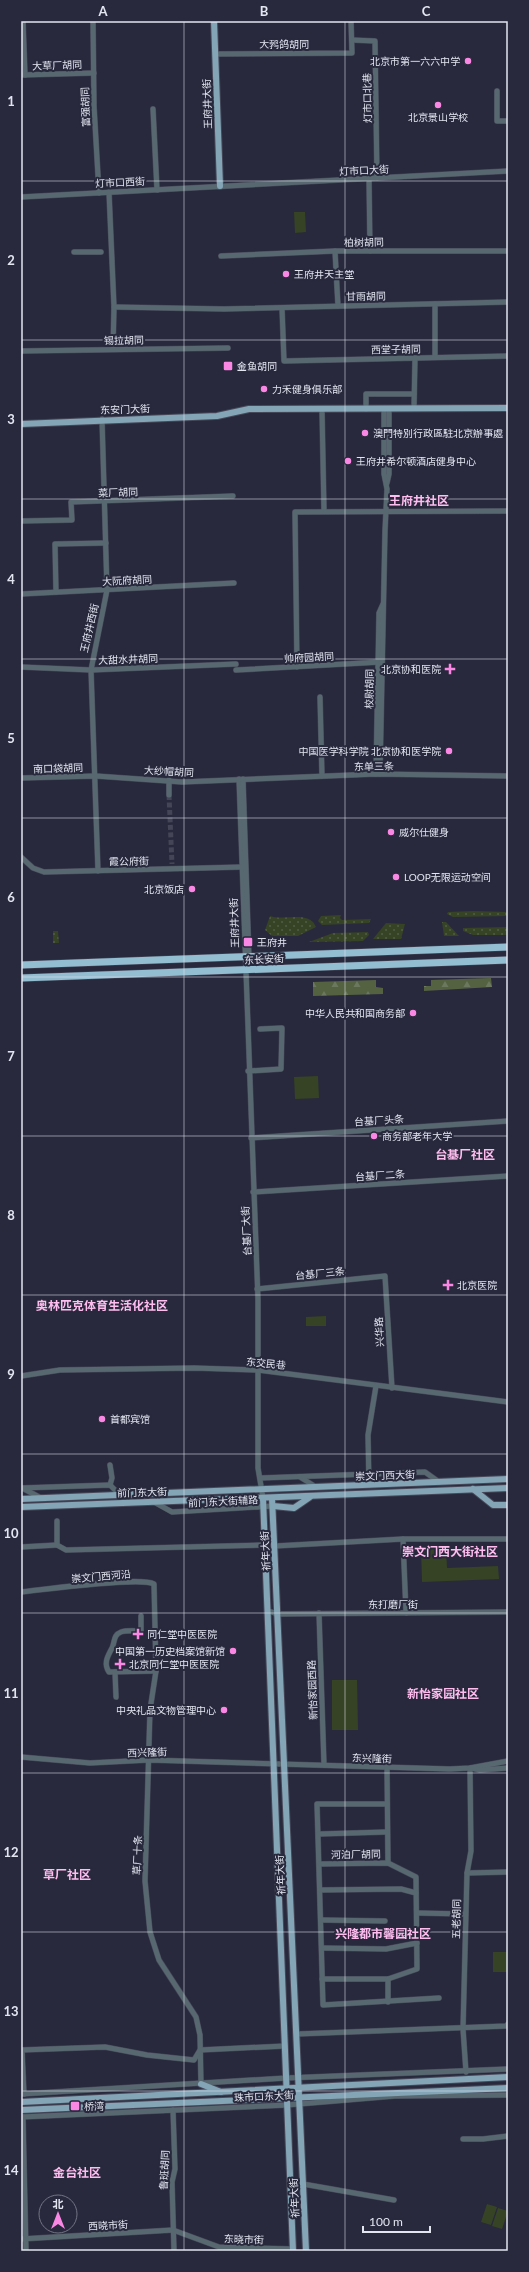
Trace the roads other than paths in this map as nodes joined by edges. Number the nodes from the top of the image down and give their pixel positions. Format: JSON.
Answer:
{"nodes":[{"id":1,"x":23,"y":21,"type":"edge"},
{"id":2,"x":93,"y":21,"type":"edge"},
{"id":3,"x":214,"y":21,"type":"edge"},
{"id":4,"x":351,"y":21,"type":"edge"},
{"id":5,"x":352,"y":40,"type":"junction"},
{"id":6,"x":215,"y":54,"type":"junction"},
{"id":7,"x":94,"y":72,"type":"junction"},
{"id":8,"x":23,"y":75,"type":"edge"},
{"id":9,"x":497,"y":91,"type":"dead end"},
{"id":10,"x":153,"y":109,"type":"dead end"},
{"id":11,"x":508,"y":121,"type":"edge"},
{"id":12,"x":508,"y":171,"type":"edge"},
{"id":13,"x":369,"y":178,"type":"junction"},
{"id":14,"x":378,"y":178,"type":"junction"},
{"id":15,"x":220,"y":186,"type":"junction"},
{"id":16,"x":157,"y":190,"type":"junction"},
{"id":17,"x":109,"y":192,"type":"junction"},
{"id":18,"x":100,"y":193,"type":"junction"},
{"id":19,"x":21,"y":197,"type":"edge"},
{"id":20,"x":508,"y":250,"type":"edge"},
{"id":21,"x":335,"y":251,"type":"junction"},
{"id":22,"x":370,"y":251,"type":"junction"},
{"id":23,"x":74,"y":252,"type":"dead end"},
{"id":24,"x":102,"y":252,"type":"dead end"},
{"id":25,"x":221,"y":256,"type":"dead end"},
{"id":26,"x":508,"y":302,"type":"edge"},
{"id":27,"x":435,"y":304,"type":"junction"},
{"id":28,"x":338,"y":306,"type":"junction"},
{"id":29,"x":114,"y":307,"type":"junction"},
{"id":30,"x":282,"y":308,"type":"junction"},
{"id":31,"x":228,"y":348,"type":"dead end"},
{"id":32,"x":113,"y":349,"type":"junction"},
{"id":33,"x":21,"y":351,"type":"edge"},
{"id":34,"x":508,"y":356,"type":"edge"},
{"id":35,"x":435,"y":357,"type":"junction"},
{"id":36,"x":415,"y":358,"type":"junction"},
{"id":37,"x":414,"y":394,"type":"junction"},
{"id":38,"x":414,"y":408,"type":"junction"},
{"id":39,"x":508,"y":408,"type":"edge"},
{"id":40,"x":366,"y":409,"type":"junction"},
{"id":41,"x":386,"y":409,"type":"junction"},
{"id":42,"x":322,"y":410,"type":"junction"},
{"id":43,"x":102,"y":419,"type":"junction"},
{"id":44,"x":21,"y":424,"type":"edge"},
{"id":45,"x":233,"y":496,"type":"dead end"},
{"id":46,"x":104,"y":501,"type":"junction"},
{"id":47,"x":324,"y":511,"type":"junction"},
{"id":48,"x":387,"y":511,"type":"junction"},
{"id":49,"x":508,"y":511,"type":"edge"},
{"id":50,"x":21,"y":522,"type":"edge"},
{"id":51,"x":106,"y":543,"type":"junction"},
{"id":52,"x":234,"y":583,"type":"dead end"},
{"id":53,"x":107,"y":590,"type":"junction"},
{"id":54,"x":56,"y":592,"type":"junction"},
{"id":55,"x":21,"y":594,"type":"edge"},
{"id":56,"x":380,"y":662,"type":"junction"},
{"id":57,"x":236,"y":664,"type":"dead end"},
{"id":58,"x":21,"y":667,"type":"edge"},
{"id":59,"x":297,"y":667,"type":"junction"},
{"id":60,"x":91,"y":670,"type":"junction"},
{"id":61,"x":236,"y":670,"type":"dead end"},
{"id":62,"x":320,"y":697,"type":"dead end"},
{"id":63,"x":378,"y":774,"type":"junction"},
{"id":64,"x":96,"y":776,"type":"junction"},
{"id":65,"x":322,"y":776,"type":"junction"},
{"id":66,"x":508,"y":776,"type":"edge"},
{"id":67,"x":21,"y":778,"type":"edge"},
{"id":68,"x":241,"y":779,"type":"junction"},
{"id":69,"x":169,"y":780,"type":"junction"},
{"id":70,"x":170,"y":794,"type":"tunnel mouth"},
{"id":71,"x":21,"y":857,"type":"edge"},
{"id":72,"x":242,"y":867,"type":"junction"},
{"id":73,"x":98,"y":871,"type":"junction"},
{"id":74,"x":508,"y":947,"type":"edge"},
{"id":75,"x":248,"y":957,"type":"junction"},
{"id":76,"x":508,"y":960,"type":"edge"},
{"id":77,"x":21,"y":965,"type":"edge"},
{"id":78,"x":508,"y":967,"type":"edge"},
{"id":79,"x":244,"y":970,"type":"junction"},
{"id":80,"x":21,"y":978,"type":"edge"},
{"id":81,"x":260,"y":1029,"type":"dead end"},
{"id":82,"x":248,"y":1071,"type":"junction"},
{"id":83,"x":508,"y":1121,"type":"edge"},
{"id":84,"x":251,"y":1138,"type":"junction"},
{"id":85,"x":508,"y":1176,"type":"edge"},
{"id":86,"x":253,"y":1192,"type":"junction"},
{"id":87,"x":385,"y":1276,"type":"joint"},
{"id":88,"x":257,"y":1289,"type":"junction"},
{"id":89,"x":258,"y":1370,"type":"junction"},
{"id":90,"x":21,"y":1376,"type":"edge"},
{"id":91,"x":376,"y":1386,"type":"junction"},
{"id":92,"x":392,"y":1388,"type":"junction"},
{"id":93,"x":508,"y":1402,"type":"edge"},
{"id":94,"x":110,"y":1465,"type":"dead end"},
{"id":95,"x":369,"y":1473,"type":"junction"},
{"id":96,"x":299,"y":1476,"type":"junction"},
{"id":97,"x":260,"y":1478,"type":"junction"},
{"id":98,"x":508,"y":1479,"type":"edge"},
{"id":99,"x":439,"y":1482,"type":"junction"},
{"id":100,"x":110,"y":1485,"type":"junction"},
{"id":101,"x":369,"y":1485,"type":"junction"},
{"id":102,"x":22,"y":1488,"type":"edge"},
{"id":103,"x":317,"y":1488,"type":"junction"},
{"id":104,"x":508,"y":1488,"type":"edge"},
{"id":105,"x":473,"y":1489,"type":"junction"},
{"id":106,"x":262,"y":1490,"type":"junction"},
{"id":107,"x":120,"y":1495,"type":"junction"},
{"id":108,"x":311,"y":1496,"type":"junction"},
{"id":109,"x":21,"y":1498,"type":"edge"},
{"id":110,"x":41,"y":1498,"type":"junction"},
{"id":111,"x":263,"y":1498,"type":"junction"},
{"id":112,"x":272,"y":1498,"type":"junction"},
{"id":113,"x":153,"y":1502,"type":"junction"},
{"id":114,"x":508,"y":1505,"type":"edge"},
{"id":115,"x":274,"y":1506,"type":"junction"},
{"id":116,"x":21,"y":1507,"type":"edge"},
{"id":117,"x":264,"y":1507,"type":"junction"},
{"id":118,"x":57,"y":1521,"type":"dead end"},
{"id":119,"x":404,"y":1539,"type":"junction"},
{"id":120,"x":508,"y":1539,"type":"edge"},
{"id":121,"x":57,"y":1545,"type":"junction"},
{"id":122,"x":266,"y":1545,"type":"junction"},
{"id":123,"x":275,"y":1546,"type":"junction"},
{"id":124,"x":21,"y":1547,"type":"edge"},
{"id":125,"x":21,"y":1592,"type":"edge"},
{"id":126,"x":268,"y":1611,"type":"junction"},
{"id":127,"x":508,"y":1612,"type":"edge"},
{"id":128,"x":155,"y":1613,"type":"joint"},
{"id":129,"x":406,"y":1613,"type":"junction"},
{"id":130,"x":278,"y":1614,"type":"junction"},
{"id":131,"x":319,"y":1614,"type":"junction"},
{"id":132,"x":141,"y":1616,"type":"dead end"},
{"id":133,"x":156,"y":1670,"type":"junction"},
{"id":134,"x":116,"y":1672,"type":"junction"},
{"id":135,"x":116,"y":1697,"type":"dead end"},
{"id":136,"x":21,"y":1757,"type":"edge"},
{"id":137,"x":149,"y":1760,"type":"junction"},
{"id":138,"x":508,"y":1761,"type":"edge"},
{"id":139,"x":273,"y":1763,"type":"junction"},
{"id":140,"x":285,"y":1765,"type":"junction"},
{"id":141,"x":324,"y":1765,"type":"junction"},
{"id":142,"x":387,"y":1767,"type":"junction"},
{"id":143,"x":470,"y":1768,"type":"junction"},
{"id":144,"x":508,"y":1768,"type":"edge"},
{"id":145,"x":387,"y":1804,"type":"junction"},
{"id":146,"x":386,"y":1832,"type":"junction"},
{"id":147,"x":319,"y":1834,"type":"junction"},
{"id":148,"x":388,"y":1862,"type":"junction"},
{"id":149,"x":320,"y":1864,"type":"junction"},
{"id":150,"x":508,"y":1872,"type":"edge"},
{"id":151,"x":467,"y":1873,"type":"junction"},
{"id":152,"x":320,"y":1890,"type":"junction"},
{"id":153,"x":416,"y":1893,"type":"junction"},
{"id":154,"x":417,"y":1914,"type":"junction"},
{"id":155,"x":465,"y":1914,"type":"junction"},
{"id":156,"x":322,"y":1920,"type":"junction"},
{"id":157,"x":385,"y":1921,"type":"dead end"},
{"id":158,"x":417,"y":1943,"type":"junction"},
{"id":159,"x":322,"y":1948,"type":"junction"},
{"id":160,"x":322,"y":1979,"type":"junction"},
{"id":161,"x":388,"y":1979,"type":"junction"},
{"id":162,"x":439,"y":1998,"type":"dead end"},
{"id":163,"x":388,"y":2002,"type":"junction"},
{"id":164,"x":508,"y":2024,"type":"edge"},
{"id":165,"x":463,"y":2029,"type":"junction"},
{"id":166,"x":297,"y":2034,"type":"junction"},
{"id":167,"x":285,"y":2046,"type":"junction"},
{"id":168,"x":21,"y":2050,"type":"edge"},
{"id":169,"x":200,"y":2050,"type":"junction"},
{"id":170,"x":508,"y":2069,"type":"edge"},
{"id":171,"x":466,"y":2072,"type":"junction"},
{"id":172,"x":508,"y":2077,"type":"edge"},
{"id":173,"x":286,"y":2078,"type":"junction"},
{"id":174,"x":299,"y":2078,"type":"junction"},
{"id":175,"x":201,"y":2084,"type":"junction"},
{"id":176,"x":508,"y":2088,"type":"edge"},
{"id":177,"x":299,"y":2089,"type":"junction"},
{"id":178,"x":287,"y":2090,"type":"junction"},
{"id":179,"x":222,"y":2093,"type":"junction"},
{"id":180,"x":23,"y":2094,"type":"edge"},
{"id":181,"x":508,"y":2096,"type":"edge"},
{"id":182,"x":299,"y":2097,"type":"junction"},
{"id":183,"x":287,"y":2098,"type":"junction"},
{"id":184,"x":21,"y":2102,"type":"edge"},
{"id":185,"x":300,"y":2104,"type":"junction"},
{"id":186,"x":287,"y":2105,"type":"junction"},
{"id":187,"x":173,"y":2110,"type":"junction"},
{"id":188,"x":22,"y":2115,"type":"edge"},
{"id":189,"x":508,"y":2136,"type":"edge"},
{"id":190,"x":463,"y":2139,"type":"dead end"},
{"id":191,"x":303,"y":2184,"type":"junction"},
{"id":192,"x":394,"y":2200,"type":"dead end"},
{"id":193,"x":173,"y":2230,"type":"junction"},
{"id":194,"x":23,"y":2239,"type":"edge"},
{"id":195,"x":293,"y":2250,"type":"edge"},
{"id":196,"x":26,"y":2251,"type":"edge"},
{"id":197,"x":174,"y":2251,"type":"edge"},
{"id":198,"x":306,"y":2251,"type":"edge"}],
"edges":[{"from":1,"to":8,"type":"street"},
{"from":2,"to":7,"type":"street","name":"富强胡同"},
{"from":3,"to":6,"type":"main road","name":"王府井大街"},
{"from":4,"to":5,"type":"street"},
{"from":5,"to":6,"type":"street","name":"大鹁鸽胡同"},
{"from":5,"to":14,"type":"street","name":"灯市口北巷"},
{"from":6,"to":15,"type":"main road","name":"王府井大街"},
{"from":7,"to":8,"type":"street","name":"大草厂胡同"},
{"from":7,"to":18,"type":"street","name":"富强胡同"},
{"from":9,"to":11,"type":"street"},
{"from":10,"to":16,"type":"street"},
{"from":12,"to":14,"type":"street","name":"灯市口大街"},
{"from":13,"to":14,"type":"street","name":"灯市口大街"},
{"from":13,"to":15,"type":"street","name":"灯市口大街"},
{"from":13,"to":22,"type":"street"},
{"from":15,"to":16,"type":"street","name":"灯市口西街"},
{"from":16,"to":17,"type":"street","name":"灯市口西街"},
{"from":17,"to":18,"type":"street","name":"灯市口西街"},
{"from":17,"to":29,"type":"street"},
{"from":18,"to":19,"type":"street","name":"灯市口西街"},
{"from":20,"to":22,"type":"street","name":"柏树胡同"},
{"from":21,"to":22,"type":"street","name":"柏树胡同"},
{"from":21,"to":25,"type":"street","name":"柏树胡同"},
{"from":21,"to":28,"type":"street"},
{"from":23,"to":24,"type":"street"},
{"from":26,"to":27,"type":"street","name":"甘雨胡同"},
{"from":27,"to":28,"type":"street","name":"甘雨胡同"},
{"from":27,"to":35,"type":"street"},
{"from":28,"to":30,"type":"street","name":"甘雨胡同"},
{"from":29,"to":30,"type":"street","name":"甘雨胡同"},
{"from":29,"to":32,"type":"street"},
{"from":30,"to":36,"type":"street","name":"西堂子胡同"},
{"from":31,"to":32,"type":"street","name":"锡拉胡同"},
{"from":32,"to":33,"type":"street","name":"锡拉胡同"},
{"from":34,"to":35,"type":"street","name":"西堂子胡同"},
{"from":35,"to":36,"type":"street","name":"西堂子胡同"},
{"from":36,"to":37,"type":"street"},
{"from":37,"to":38,"type":"street"},
{"from":37,"to":40,"type":"street"},
{"from":38,"to":39,"type":"main road"},
{"from":38,"to":41,"type":"main road"},
{"from":40,"to":41,"type":"main road"},
{"from":40,"to":42,"type":"main road"},
{"from":41,"to":48,"type":"street","name":"校尉胡同"},
{"from":42,"to":43,"type":"main road","name":"东安门大街"},
{"from":42,"to":47,"type":"street"},
{"from":43,"to":44,"type":"main road","name":"东安门大街"},
{"from":43,"to":46,"type":"street","name":"王府井西街"},
{"from":45,"to":46,"type":"street","name":"菜厂胡同"},
{"from":46,"to":50,"type":"street","name":"菜厂胡同"},
{"from":46,"to":51,"type":"street","name":"王府井西街"},
{"from":47,"to":48,"type":"street"},
{"from":47,"to":59,"type":"street"},
{"from":48,"to":49,"type":"street"},
{"from":48,"to":56,"type":"street","name":"校尉胡同"},
{"from":51,"to":53,"type":"street","name":"王府井西街"},
{"from":51,"to":54,"type":"street"},
{"from":52,"to":53,"type":"street","name":"大阮府胡同"},
{"from":53,"to":54,"type":"street","name":"大阮府胡同"},
{"from":53,"to":60,"type":"street","name":"王府井西街"},
{"from":54,"to":55,"type":"street","name":"大阮府胡同"},
{"from":56,"to":59,"type":"street","name":"帅府园胡同"},
{"from":56,"to":63,"type":"street","name":"校尉胡同"},
{"from":57,"to":60,"type":"street","name":"大甜水井胡同"},
{"from":58,"to":60,"type":"street","name":"大甜水井胡同"},
{"from":59,"to":61,"type":"street","name":"帅府园胡同"},
{"from":60,"to":64,"type":"street","name":"王府井西街"},
{"from":62,"to":65,"type":"street"},
{"from":63,"to":65,"type":"street","name":"东单三条"},
{"from":63,"to":66,"type":"street","name":"东单三条"},
{"from":64,"to":67,"type":"street","name":"南口袋胡同"},
{"from":64,"to":69,"type":"street","name":"大纱帽胡同"},
{"from":64,"to":73,"type":"street","name":"王府井西街"},
{"from":65,"to":68,"type":"street","name":"东单三条"},
{"from":68,"to":69,"type":"street","name":"大纱帽胡同"},
{"from":68,"to":72,"type":"street","name":"王府井大街"},
{"from":68,"to":75,"type":"street","name":"王府井大街"},
{"from":69,"to":70,"type":"street"},
{"from":71,"to":73,"type":"street","name":"霞公府街"},
{"from":72,"to":73,"type":"street","name":"霞公府街"},
{"from":72,"to":75,"type":"street","name":"王府井大街"},
{"from":74,"to":75,"type":"highway","name":"东长安街"},
{"from":75,"to":77,"type":"highway","name":"东长安街"},
{"from":75,"to":79,"type":"street","name":"王府井大街"},
{"from":76,"to":78,"type":"street"},
{"from":76,"to":79,"type":"highway","name":"东长安街"},
{"from":79,"to":80,"type":"highway","name":"东长安街"},
{"from":79,"to":82,"type":"street","name":"台基厂大街"},
{"from":81,"to":82,"type":"street"},
{"from":82,"to":84,"type":"street","name":"台基厂大街"},
{"from":83,"to":84,"type":"street","name":"台基厂头条"},
{"from":84,"to":86,"type":"street","name":"台基厂大街"},
{"from":85,"to":86,"type":"street","name":"台基厂二条"},
{"from":86,"to":88,"type":"street","name":"台基厂大街"},
{"from":87,"to":88,"type":"street","name":"台基厂三条"},
{"from":87,"to":92,"type":"street","name":"兴华路"},
{"from":88,"to":89,"type":"street","name":"台基厂大街"},
{"from":89,"to":90,"type":"street","name":"东交民巷"},
{"from":89,"to":91,"type":"street","name":"东交民巷"},
{"from":89,"to":97,"type":"street","name":"台基厂大街"},
{"from":91,"to":92,"type":"street","name":"东交民巷"},
{"from":91,"to":95,"type":"street"},
{"from":92,"to":93,"type":"street","name":"东交民巷"},
{"from":94,"to":100,"type":"street"},
{"from":95,"to":96,"type":"street"},
{"from":95,"to":99,"type":"street"},
{"from":95,"to":101,"type":"street"},
{"from":96,"to":97,"type":"street"},
{"from":96,"to":103,"type":"street"},
{"from":97,"to":106,"type":"street","name":"台基厂大街"},
{"from":98,"to":99,"type":"main road","name":"崇文门西大街"},
{"from":99,"to":101,"type":"main road","name":"崇文门西大街"},
{"from":100,"to":102,"type":"street"},
{"from":100,"to":107,"type":"street"},
{"from":101,"to":103,"type":"main road","name":"崇文门西大街"},
{"from":102,"to":110,"type":"street"},
{"from":103,"to":106,"type":"main road","name":"崇文门西大街"},
{"from":104,"to":105,"type":"main road","name":"崇文门西大街"},
{"from":105,"to":108,"type":"main road","name":"崇文门西大街"},
{"from":105,"to":114,"type":"main road"},
{"from":106,"to":107,"type":"main road","name":"前门东大街"},
{"from":106,"to":111,"type":"street","name":"台基厂大街"},
{"from":106,"to":112,"type":"street"},
{"from":107,"to":110,"type":"main road","name":"前门东大街"},
{"from":108,"to":112,"type":"main road","name":"崇文门西大街"},
{"from":108,"to":115,"type":"main road"},
{"from":109,"to":110,"type":"main road","name":"前门东大街"},
{"from":111,"to":112,"type":"main road","name":"前门东大街"},
{"from":111,"to":113,"type":"main road","name":"前门东大街"},
{"from":111,"to":117,"type":"main road","name":"祈年大街"},
{"from":112,"to":115,"type":"main road","name":"祈年大街"},
{"from":113,"to":116,"type":"main road","name":"前门东大街"},
{"from":113,"to":117,"type":"street","name":"前门东大街辅路"},
{"from":115,"to":117,"type":"street","name":"前门东大街辅路"},
{"from":115,"to":123,"type":"main road","name":"祈年大街"},
{"from":117,"to":122,"type":"main road","name":"祈年大街"},
{"from":118,"to":121,"type":"street"},
{"from":119,"to":120,"type":"street"},
{"from":119,"to":123,"type":"street"},
{"from":119,"to":129,"type":"street"},
{"from":121,"to":122,"type":"street"},
{"from":121,"to":124,"type":"street"},
{"from":122,"to":126,"type":"main road","name":"祈年大街"},
{"from":123,"to":130,"type":"main road","name":"祈年大街"},
{"from":125,"to":128,"type":"street","name":"崇文门西河沿"},
{"from":126,"to":130,"type":"street","name":"东打磨厂街"},
{"from":126,"to":139,"type":"main road","name":"祈年大街"},
{"from":127,"to":129,"type":"street","name":"东打磨厂街"},
{"from":128,"to":133,"type":"street","name":"草厂十条"},
{"from":129,"to":131,"type":"street","name":"东打磨厂街"},
{"from":130,"to":131,"type":"street","name":"东打磨厂街"},
{"from":130,"to":140,"type":"main road","name":"祈年大街"},
{"from":131,"to":141,"type":"street","name":"新怡家园西路"},
{"from":132,"to":134,"type":"street"},
{"from":133,"to":134,"type":"street"},
{"from":133,"to":137,"type":"street","name":"草厂十条"},
{"from":134,"to":135,"type":"street"},
{"from":136,"to":137,"type":"street","name":"西兴隆街"},
{"from":137,"to":139,"type":"street","name":"西兴隆街"},
{"from":137,"to":169,"type":"street","name":"草厂十条"},
{"from":138,"to":143,"type":"street","name":"东兴隆街"},
{"from":139,"to":140,"type":"street","name":"东兴隆街"},
{"from":139,"to":167,"type":"main road","name":"祈年大街"},
{"from":140,"to":141,"type":"street","name":"东兴隆街"},
{"from":140,"to":166,"type":"main road","name":"祈年大街"},
{"from":141,"to":142,"type":"street","name":"东兴隆街"},
{"from":142,"to":143,"type":"street","name":"东兴隆街"},
{"from":142,"to":145,"type":"street"},
{"from":143,"to":144,"type":"street","name":"东兴隆街"},
{"from":143,"to":151,"type":"street","name":"五老胡同"},
{"from":145,"to":146,"type":"street"},
{"from":145,"to":147,"type":"street"},
{"from":146,"to":147,"type":"street"},
{"from":146,"to":148,"type":"street"},
{"from":147,"to":149,"type":"street"},
{"from":148,"to":149,"type":"street","name":"河泊厂胡同"},
{"from":148,"to":153,"type":"street","name":"河泊厂胡同"},
{"from":149,"to":152,"type":"street"},
{"from":150,"to":151,"type":"street"},
{"from":151,"to":155,"type":"street","name":"五老胡同"},
{"from":152,"to":153,"type":"street"},
{"from":152,"to":156,"type":"street"},
{"from":153,"to":154,"type":"street","name":"河泊厂胡同"},
{"from":154,"to":155,"type":"street"},
{"from":154,"to":158,"type":"street","name":"河泊厂胡同"},
{"from":155,"to":165,"type":"street","name":"五老胡同"},
{"from":156,"to":157,"type":"street"},
{"from":156,"to":159,"type":"street"},
{"from":158,"to":159,"type":"street"},
{"from":158,"to":161,"type":"street","name":"河泊厂胡同"},
{"from":159,"to":160,"type":"street"},
{"from":160,"to":161,"type":"street","name":"河泊厂胡同"},
{"from":160,"to":163,"type":"street"},
{"from":161,"to":163,"type":"street"},
{"from":162,"to":163,"type":"street"},
{"from":164,"to":165,"type":"street"},
{"from":165,"to":166,"type":"street"},
{"from":165,"to":171,"type":"street","name":"五老胡同"},
{"from":166,"to":174,"type":"main road","name":"祈年大街"},
{"from":167,"to":169,"type":"street"},
{"from":167,"to":173,"type":"main road","name":"祈年大街"},
{"from":168,"to":169,"type":"street"},
{"from":168,"to":180,"type":"street"},
{"from":169,"to":175,"type":"street","name":"草厂十条"},
{"from":170,"to":171,"type":"street","name":"珠市口东大街"},
{"from":171,"to":174,"type":"street","name":"珠市口东大街"},
{"from":172,"to":177,"type":"main road","name":"珠市口东大街"},
{"from":173,"to":174,"type":"street","name":"珠市口东大街"},
{"from":173,"to":175,"type":"street","name":"珠市口东大街"},
{"from":173,"to":178,"type":"main road","name":"祈年大街"},
{"from":174,"to":177,"type":"main road","name":"祈年大街"},
{"from":175,"to":179,"type":"main road"},
{"from":175,"to":180,"type":"street","name":"珠市口东大街"},
{"from":176,"to":182,"type":"main road","name":"珠市口东大街"},
{"from":177,"to":178,"type":"main road","name":"珠市口东大街"},
{"from":177,"to":182,"type":"main road","name":"祈年大街"},
{"from":178,"to":179,"type":"main road","name":"珠市口东大街"},
{"from":178,"to":183,"type":"main road","name":"祈年大街"},
{"from":179,"to":184,"type":"main road","name":"珠市口东大街"},
{"from":181,"to":185,"type":"street","name":"珠市口东大街"},
{"from":182,"to":183,"type":"main road","name":"珠市口东大街"},
{"from":182,"to":185,"type":"main road","name":"祈年大街"},
{"from":183,"to":186,"type":"main road","name":"祈年大街"},
{"from":183,"to":188,"type":"main road","name":"珠市口东大街"},
{"from":185,"to":186,"type":"street","name":"珠市口东大街"},
{"from":185,"to":191,"type":"main road","name":"祈年大街"},
{"from":186,"to":187,"type":"street","name":"珠市口东大街"},
{"from":186,"to":195,"type":"main road","name":"祈年大街"},
{"from":187,"to":188,"type":"street","name":"珠市口东大街"},
{"from":187,"to":193,"type":"street","name":"鲁班胡同"},
{"from":188,"to":194,"type":"street"},
{"from":189,"to":190,"type":"street"},
{"from":191,"to":192,"type":"street"},
{"from":191,"to":198,"type":"main road","name":"祈年大街"},
{"from":193,"to":194,"type":"street","name":"西晓市街"},
{"from":193,"to":195,"type":"street","name":"东晓市街"},
{"from":193,"to":197,"type":"street","name":"鲁班胡同"},
{"from":194,"to":196,"type":"street"}]}
